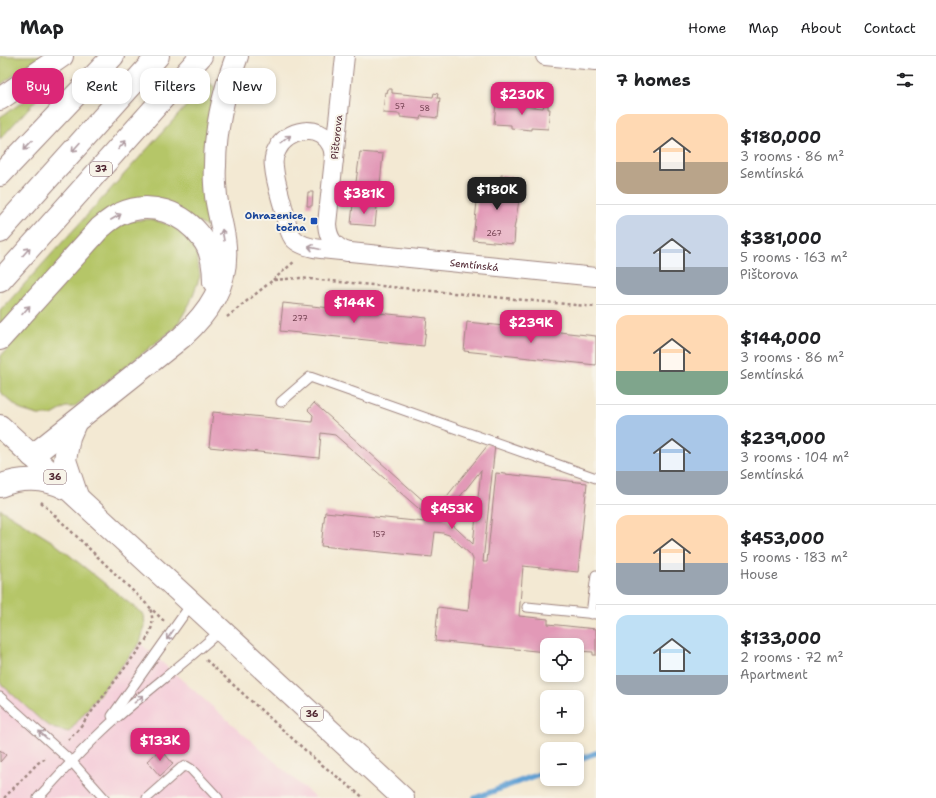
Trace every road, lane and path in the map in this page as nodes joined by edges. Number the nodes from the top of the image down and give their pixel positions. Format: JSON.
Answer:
{"nodes":[{"id":1,"x":62,"y":56,"type":"edge"},
{"id":2,"x":113,"y":56,"type":"edge"},
{"id":3,"x":158,"y":56,"type":"edge"},
{"id":4,"x":201,"y":56,"type":"edge"},
{"id":5,"x":237,"y":56,"type":"edge"},
{"id":6,"x":345,"y":56,"type":"edge"},
{"id":7,"x":545,"y":56,"type":"edge"},
{"id":8,"x":596,"y":61,"type":"edge"},
{"id":9,"x":0,"y":99,"type":"edge"},
{"id":10,"x":334,"y":160,"type":"junction"},
{"id":11,"x":0,"y":175,"type":"edge"},
{"id":12,"x":0,"y":232,"type":"edge"},
{"id":13,"x":311,"y":248,"type":"junction"},
{"id":14,"x":353,"y":253,"type":"junction"},
{"id":15,"x":596,"y":277,"type":"edge"},
{"id":16,"x":273,"y":280,"type":"junction"},
{"id":17,"x":0,"y":281,"type":"edge"},
{"id":18,"x":596,"y":307,"type":"edge"},
{"id":19,"x":214,"y":316,"type":"junction"},
{"id":20,"x":0,"y":339,"type":"edge"},
{"id":21,"x":280,"y":402,"type":"dead end"},
{"id":22,"x":75,"y":423,"type":"junction"},
{"id":23,"x":0,"y":426,"type":"edge"},
{"id":24,"x":32,"y":456,"type":"junction"},
{"id":25,"x":596,"y":478,"type":"edge"},
{"id":26,"x":0,"y":486,"type":"edge"},
{"id":27,"x":78,"y":497,"type":"junction"},
{"id":28,"x":39,"y":499,"type":"dead end"},
{"id":29,"x":596,"y":575,"type":"edge"},
{"id":30,"x":192,"y":603,"type":"junction"},
{"id":31,"x":527,"y":607,"type":"dead end"},
{"id":32,"x":150,"y":608,"type":"junction"},
{"id":33,"x":594,"y":614,"type":"edge"},
{"id":34,"x":161,"y":619,"type":"dead end"},
{"id":35,"x":221,"y":630,"type":"junction"},
{"id":36,"x":206,"y":660,"type":"dead end"},
{"id":37,"x":0,"y":697,"type":"edge"},
{"id":38,"x":89,"y":743,"type":"junction"},
{"id":39,"x":58,"y":748,"type":"junction"},
{"id":40,"x":72,"y":762,"type":"junction"},
{"id":41,"x":214,"y":797,"type":"edge"},
{"id":42,"x":4,"y":798,"type":"edge"},
{"id":43,"x":38,"y":798,"type":"edge"},
{"id":44,"x":104,"y":798,"type":"edge"},
{"id":45,"x":147,"y":798,"type":"edge"},
{"id":46,"x":364,"y":798,"type":"edge"},
{"id":47,"x":403,"y":798,"type":"edge"}],
"edges":[{"from":1,"to":9,"type":"main road"},
{"from":2,"to":11,"type":"main road","one_way":true},
{"from":3,"to":12,"type":"main road","one_way":true},
{"from":17,"to":4,"type":"main road","number":"37","one_way":true},
{"from":19,"to":5,"type":"main road","one_way":true},
{"from":6,"to":10,"type":"street","name":"Pištorova"},
{"from":7,"to":8,"type":"street"},
{"from":13,"to":10,"type":"street","one_way":true},
{"from":10,"to":14,"type":"street","name":"Pištorova"},
{"from":14,"to":13,"type":"street","name":"Semtínská","one_way":true},
{"from":13,"to":16,"type":"path"},
{"from":14,"to":15,"type":"street","name":"Semtínská"},
{"from":16,"to":18,"type":"path"},
{"from":16,"to":19,"type":"path"},
{"from":20,"to":19,"type":"main road","one_way":true},
{"from":19,"to":22,"type":"main road"},
{"from":21,"to":25,"type":"lane"},
{"from":22,"to":24,"type":"main road"},
{"from":22,"to":27,"type":"main road"},
{"from":23,"to":24,"type":"main road","number":"36"},
{"from":24,"to":27,"type":"main road","number":"36"},
{"from":26,"to":27,"type":"main road"},
{"from":27,"to":30,"type":"main road","number":"36"},
{"from":28,"to":32,"type":"path"},
{"from":29,"to":33,"type":"lane"},
{"from":30,"to":35,"type":"main road","number":"36"},
{"from":30,"to":38,"type":"lane","one_way":true},
{"from":31,"to":33,"type":"lane"},
{"from":32,"to":34,"type":"path"},
{"from":32,"to":39,"type":"path"},
{"from":38,"to":35,"type":"lane","one_way":true},
{"from":35,"to":47,"type":"main road","number":"36"},
{"from":36,"to":46,"type":"path"},
{"from":39,"to":37,"type":"lane","one_way":true},
{"from":38,"to":40,"type":"lane"},
{"from":39,"to":40,"type":"lane"},
{"from":39,"to":42,"type":"path"},
{"from":40,"to":43,"type":"lane"},
{"from":40,"to":44,"type":"lane"},
{"from":41,"to":45,"type":"lane"}]}
